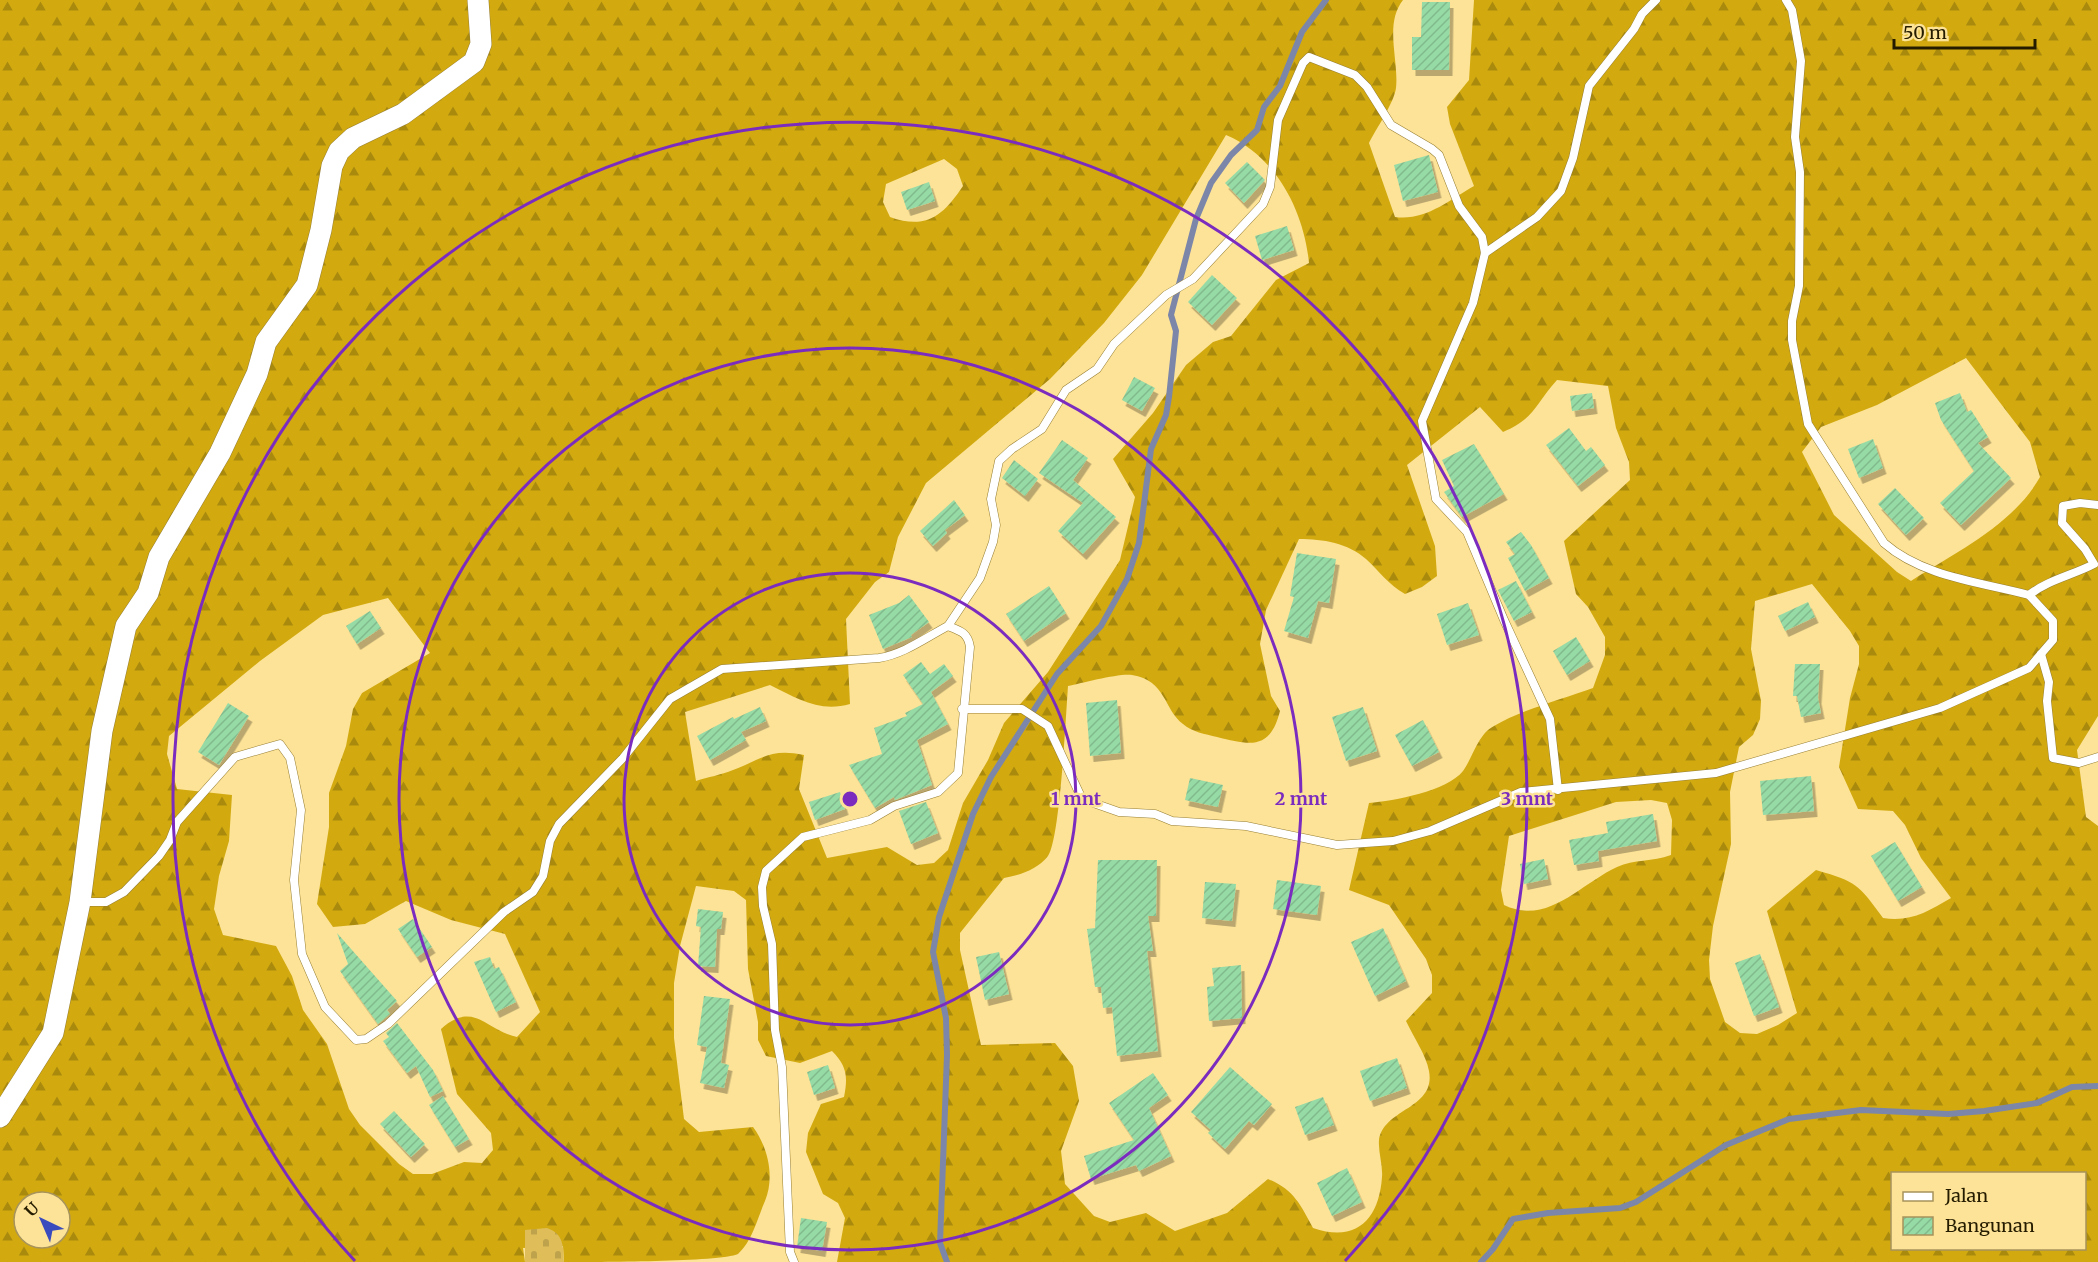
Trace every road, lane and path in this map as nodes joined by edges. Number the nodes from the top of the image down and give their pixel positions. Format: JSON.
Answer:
{"nodes":[{"id":1,"x":478,"y":0,"type":"edge"},
{"id":2,"x":1656,"y":0,"type":"edge"},
{"id":3,"x":1786,"y":0,"type":"edge"},
{"id":4,"x":1485,"y":253,"type":"junction"},
{"id":5,"x":2098,"y":505,"type":"edge"},
{"id":6,"x":2029,"y":595,"type":"junction"},
{"id":7,"x":948,"y":626,"type":"junction"},
{"id":8,"x":2041,"y":654,"type":"junction"},
{"id":9,"x":962,"y":710,"type":"junction"},
{"id":10,"x":2098,"y":757,"type":"edge"},
{"id":11,"x":1558,"y":790,"type":"junction"},
{"id":12,"x":80,"y":902,"type":"junction"},
{"id":13,"x":0,"y":1117,"type":"edge"},
{"id":14,"x":794,"y":1262,"type":"edge"}],
"edges":[{"from":1,"to":12,"type":"street"},
{"from":2,"to":4,"type":"lane"},
{"from":3,"to":6,"type":"lane"},
{"from":4,"to":7,"type":"lane"},
{"from":4,"to":11,"type":"lane"},
{"from":5,"to":6,"type":"lane"},
{"from":6,"to":8,"type":"lane"},
{"from":7,"to":9,"type":"lane"},
{"from":7,"to":12,"type":"lane"},
{"from":8,"to":10,"type":"lane"},
{"from":8,"to":11,"type":"lane"},
{"from":9,"to":11,"type":"lane"},
{"from":9,"to":14,"type":"lane"},
{"from":12,"to":13,"type":"street"}]}
